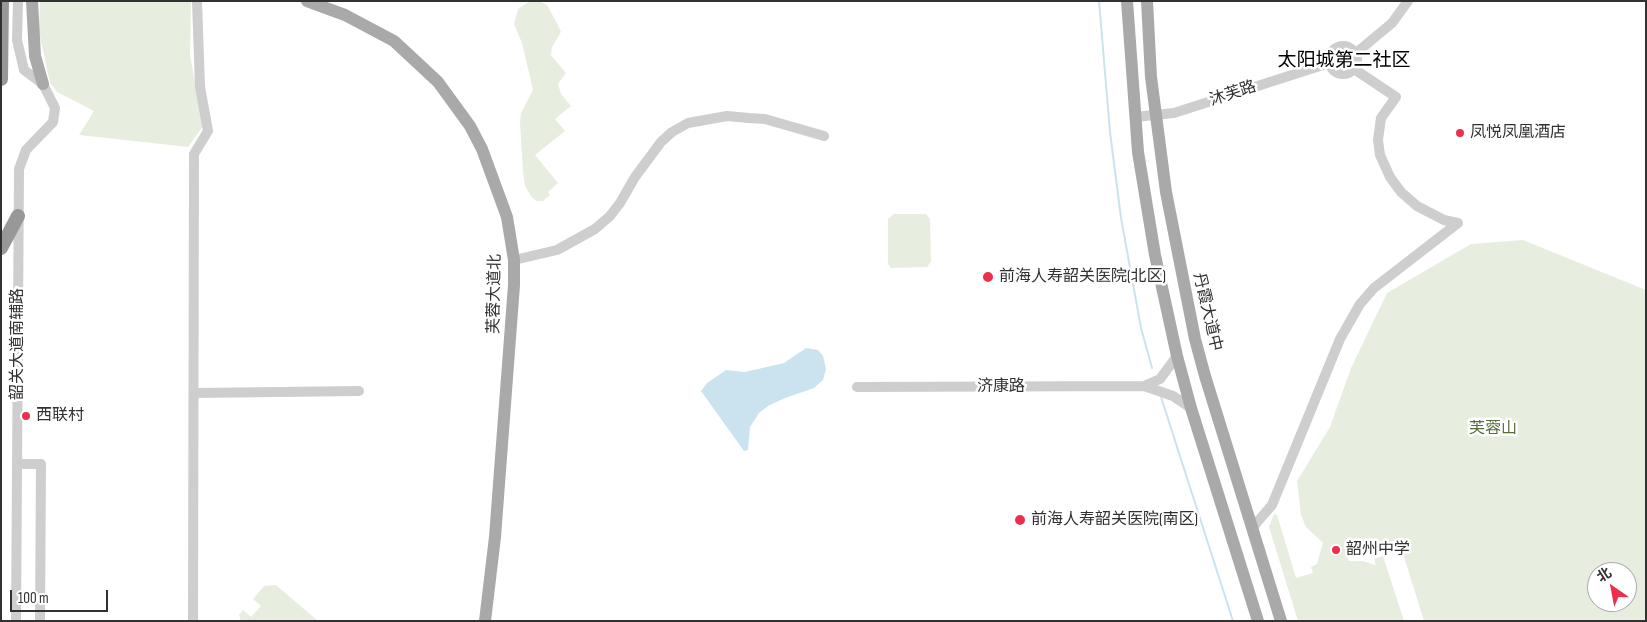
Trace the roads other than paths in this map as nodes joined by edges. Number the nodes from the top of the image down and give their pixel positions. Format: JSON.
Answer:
{"nodes":[{"id":1,"x":2,"y":1,"type":"edge"},
{"id":2,"x":9,"y":1,"type":"edge"},
{"id":3,"x":18,"y":1,"type":"edge"},
{"id":4,"x":32,"y":1,"type":"edge"},
{"id":5,"x":197,"y":1,"type":"edge"},
{"id":6,"x":307,"y":1,"type":"edge"},
{"id":7,"x":1127,"y":1,"type":"edge"},
{"id":8,"x":1147,"y":1,"type":"edge"},
{"id":9,"x":1408,"y":1,"type":"edge"},
{"id":10,"x":2,"y":51,"type":"edge"},
{"id":11,"x":1356,"y":53,"type":"junction"},
{"id":12,"x":1329,"y":63,"type":"junction"},
{"id":13,"x":1354,"y":69,"type":"junction"},
{"id":14,"x":1,"y":79,"type":"edge"},
{"id":15,"x":43,"y":84,"type":"junction"},
{"id":16,"x":1156,"y":115,"type":"junction"},
{"id":17,"x":1135,"y":117,"type":"junction"},
{"id":18,"x":824,"y":136,"type":"dead end"},
{"id":19,"x":18,"y":216,"type":"junction"},
{"id":20,"x":1,"y":248,"type":"edge"},
{"id":21,"x":514,"y":260,"type":"junction"},
{"id":22,"x":1177,"y":356,"type":"junction"},
{"id":23,"x":1144,"y":386,"type":"junction"},
{"id":24,"x":857,"y":387,"type":"dead end"},
{"id":25,"x":359,"y":391,"type":"dead end"},
{"id":26,"x":195,"y":393,"type":"junction"},
{"id":27,"x":1191,"y":408,"type":"junction"},
{"id":28,"x":17,"y":464,"type":"junction"},
{"id":29,"x":1252,"y":528,"type":"junction"},
{"id":30,"x":16,"y":621,"type":"edge"},
{"id":31,"x":40,"y":621,"type":"edge"},
{"id":32,"x":193,"y":621,"type":"edge"},
{"id":33,"x":485,"y":621,"type":"edge"},
{"id":34,"x":1258,"y":621,"type":"edge"},
{"id":35,"x":1281,"y":621,"type":"edge"}],
"edges":[{"from":1,"to":10,"type":"highway"},
{"from":2,"to":10,"type":"highway"},
{"from":3,"to":15,"type":"street"},
{"from":4,"to":15,"type":"main road"},
{"from":5,"to":26,"type":"street"},
{"from":6,"to":21,"type":"main road","name":"芙蓉大道北"},
{"from":7,"to":17,"type":"main road"},
{"from":8,"to":16,"type":"main road","name":"丹霞大道中"},
{"from":9,"to":11,"type":"street"},
{"from":10,"to":14,"type":"highway"},
{"from":11,"to":12,"type":"street"},
{"from":11,"to":13,"type":"street"},
{"from":12,"to":13,"type":"street"},
{"from":12,"to":16,"type":"street","name":"沐芙路"},
{"from":13,"to":29,"type":"street"},
{"from":15,"to":19,"type":"street","name":"韶关大道南辅路"},
{"from":16,"to":17,"type":"street","name":"沐芙路"},
{"from":16,"to":29,"type":"main road","name":"丹霞大道中"},
{"from":17,"to":22,"type":"main road"},
{"from":18,"to":21,"type":"street"},
{"from":19,"to":20,"type":"highway"},
{"from":19,"to":28,"type":"street","name":"韶关大道南辅路"},
{"from":21,"to":33,"type":"main road","name":"芙蓉大道北"},
{"from":22,"to":23,"type":"street"},
{"from":22,"to":27,"type":"main road"},
{"from":23,"to":24,"type":"street","name":"济康路"},
{"from":23,"to":27,"type":"street","name":"济康路"},
{"from":25,"to":26,"type":"street"},
{"from":26,"to":32,"type":"street"},
{"from":27,"to":34,"type":"main road"},
{"from":28,"to":30,"type":"street","name":"韶关大道南辅路"},
{"from":28,"to":31,"type":"street"},
{"from":29,"to":35,"type":"main road","name":"丹霞大道中"}]}
